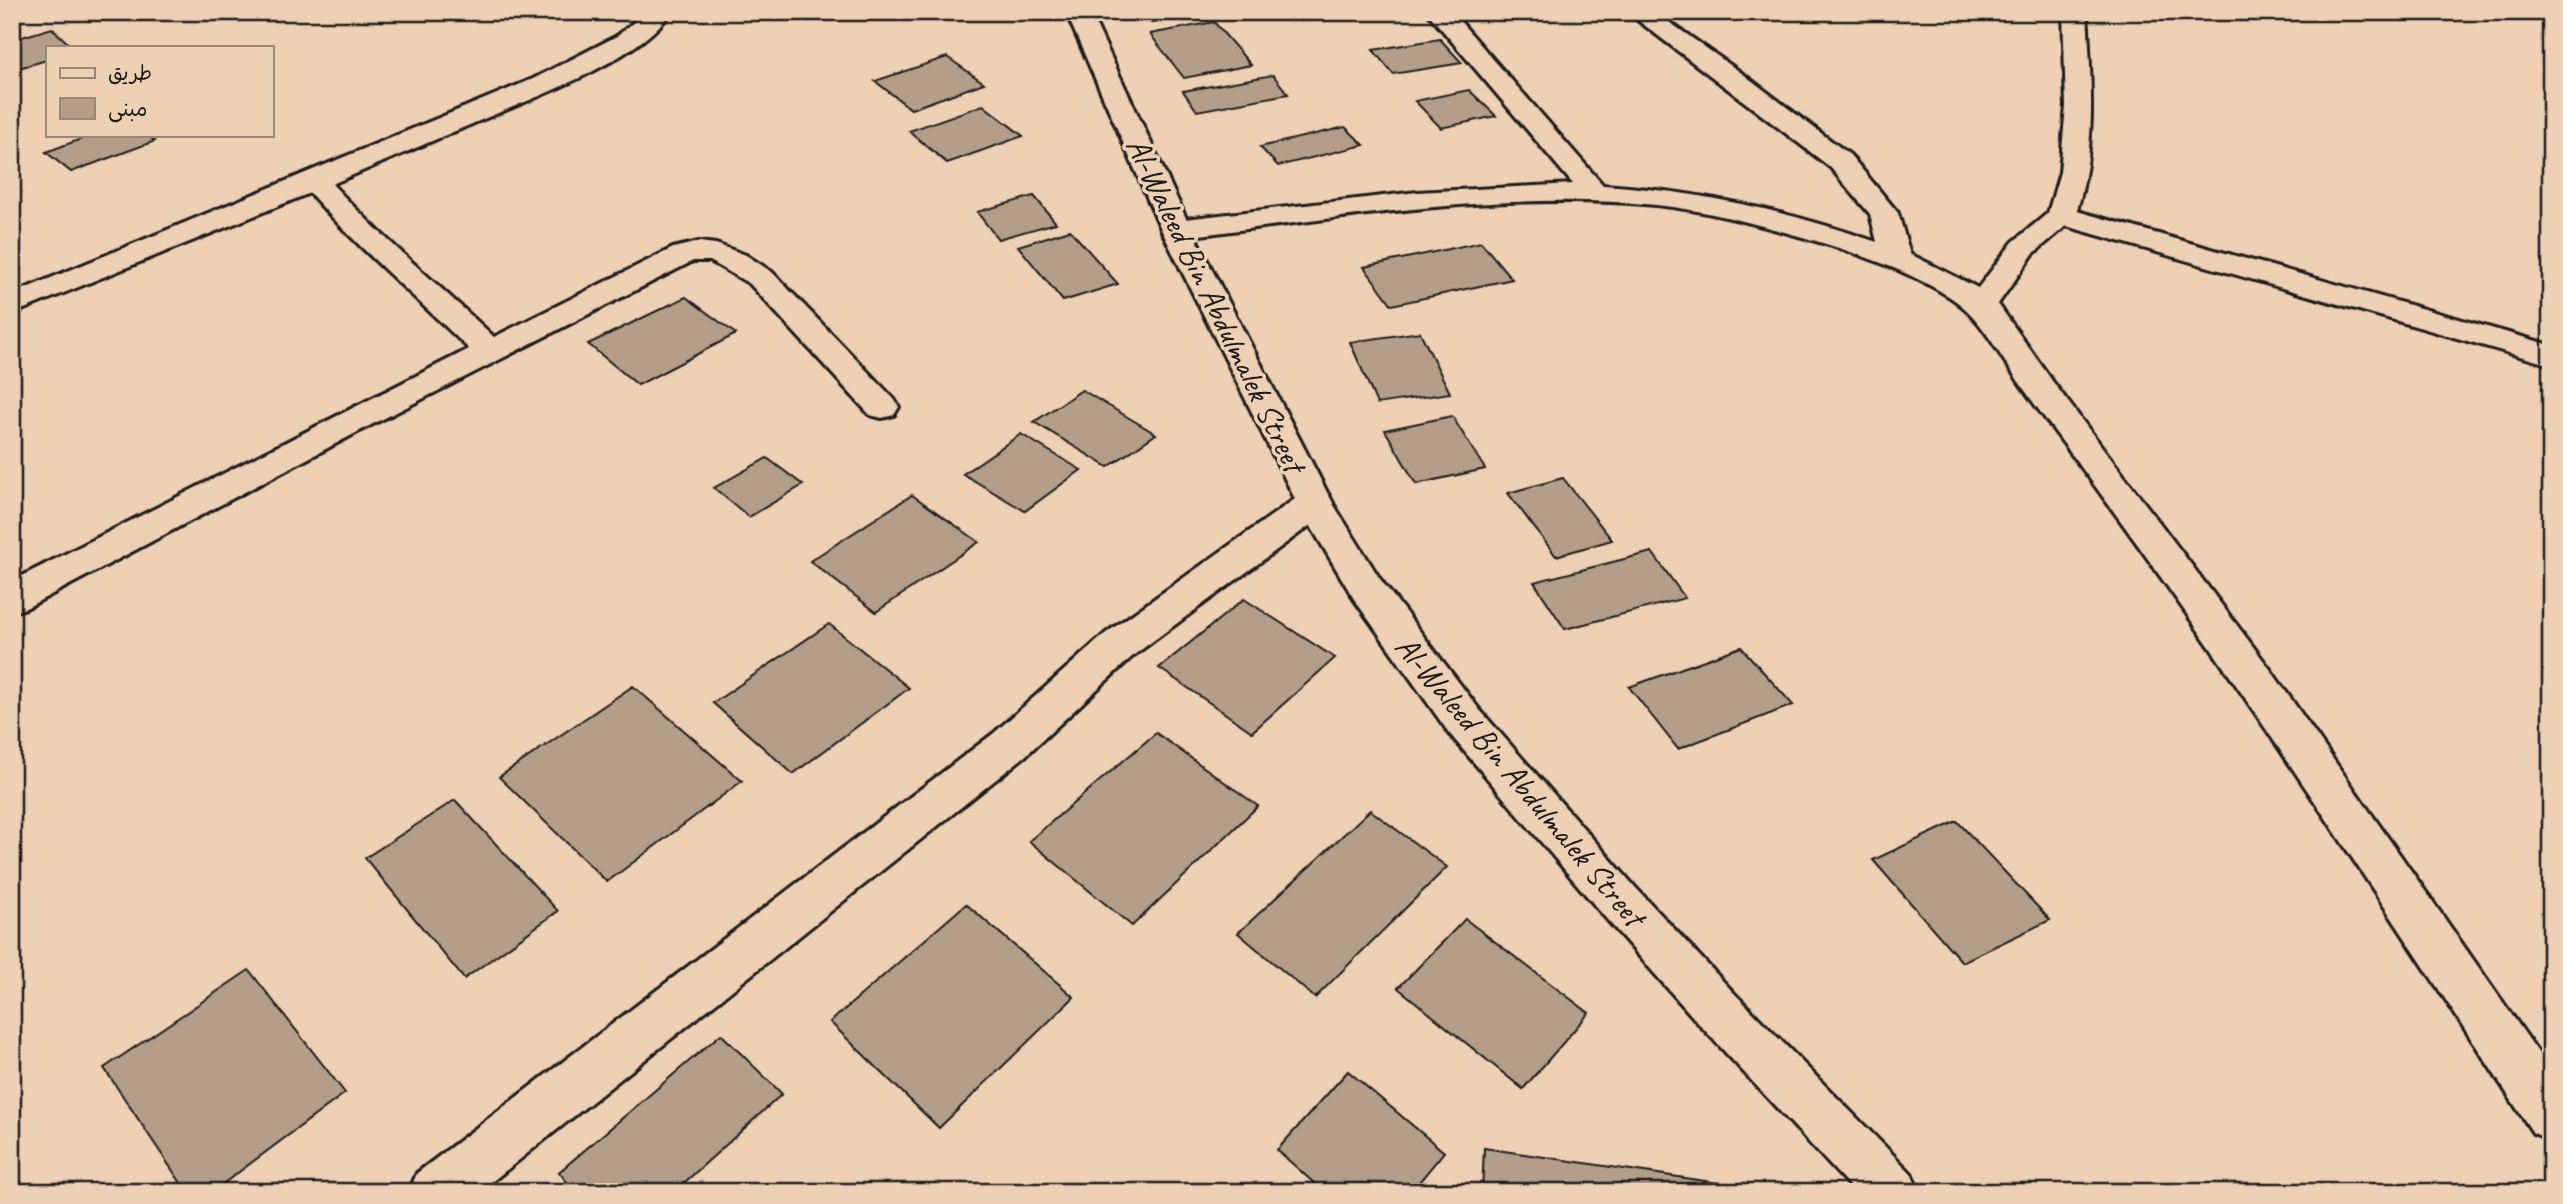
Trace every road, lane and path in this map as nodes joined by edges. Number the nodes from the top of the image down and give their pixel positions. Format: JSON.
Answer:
{"nodes":[{"id":1,"x":659,"y":12,"type":"edge"},
{"id":2,"x":1078,"y":12,"type":"edge"},
{"id":3,"x":1439,"y":12,"type":"edge"},
{"id":4,"x":1639,"y":12,"type":"edge"},
{"id":5,"x":2075,"y":12,"type":"edge"},
{"id":6,"x":315,"y":182,"type":"junction"},
{"id":7,"x":1596,"y":194,"type":"junction"},
{"id":8,"x":2061,"y":216,"type":"junction"},
{"id":9,"x":1176,"y":229,"type":"junction"},
{"id":10,"x":1896,"y":258,"type":"junction"},
{"id":11,"x":1982,"y":304,"type":"junction"},
{"id":12,"x":12,"y":305,"type":"edge"},
{"id":13,"x":490,"y":351,"type":"junction"},
{"id":14,"x":2551,"y":355,"type":"edge"},
{"id":15,"x":882,"y":407,"type":"dead end"},
{"id":16,"x":1315,"y":503,"type":"junction"},
{"id":17,"x":12,"y":597,"type":"edge"},
{"id":18,"x":2551,"y":1115,"type":"edge"},
{"id":19,"x":436,"y":1192,"type":"edge"},
{"id":20,"x":1892,"y":1192,"type":"edge"}],
"edges":[{"from":1,"to":6,"type":"street"},
{"from":2,"to":9,"type":"street","name":"Al-Waleed Bin Abdulmalek Street"},
{"from":3,"to":7,"type":"street"},
{"from":4,"to":10,"type":"street"},
{"from":5,"to":8,"type":"street"},
{"from":6,"to":12,"type":"street"},
{"from":6,"to":13,"type":"street"},
{"from":7,"to":9,"type":"street"},
{"from":7,"to":10,"type":"street"},
{"from":8,"to":11,"type":"street"},
{"from":8,"to":14,"type":"street"},
{"from":9,"to":16,"type":"street","name":"Al-Waleed Bin Abdulmalek Street"},
{"from":10,"to":11,"type":"street"},
{"from":11,"to":18,"type":"street"},
{"from":13,"to":15,"type":"street"},
{"from":13,"to":17,"type":"street"},
{"from":16,"to":19,"type":"street"},
{"from":16,"to":20,"type":"street","name":"Al-Waleed Bin Abdulmalek Street"}]}
